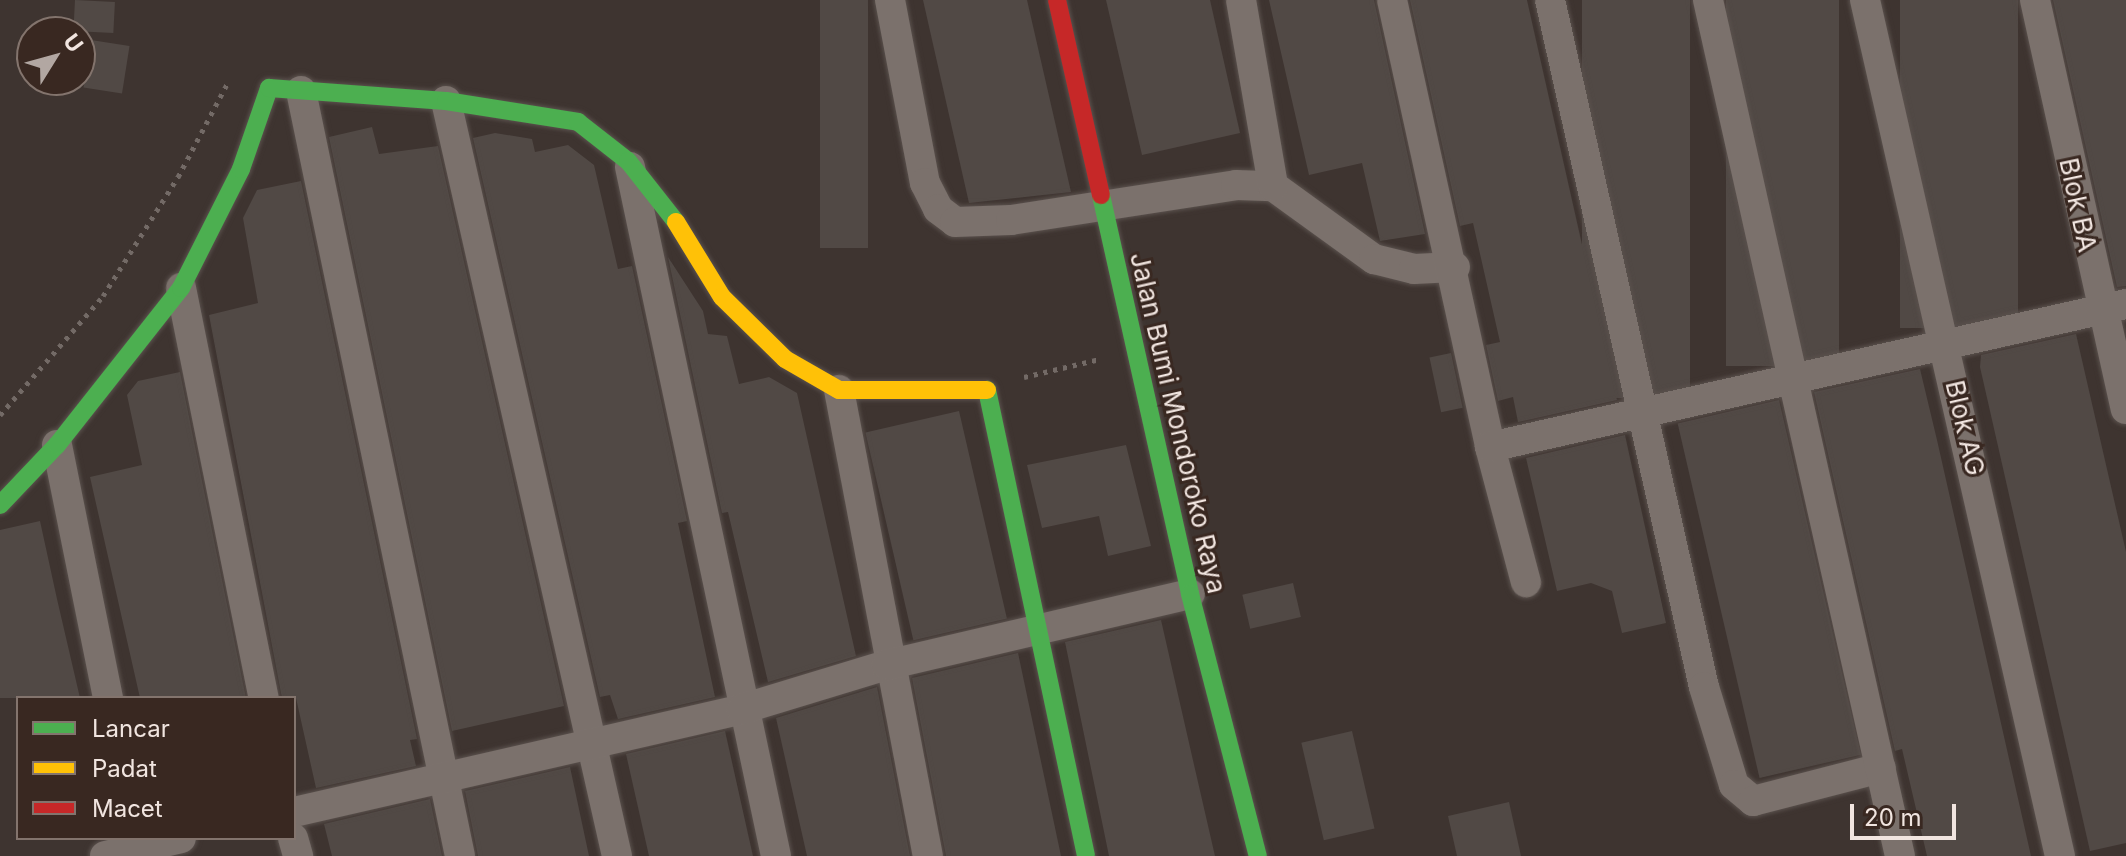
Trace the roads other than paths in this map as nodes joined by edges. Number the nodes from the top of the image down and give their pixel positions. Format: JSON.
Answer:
{"nodes":[{"id":1,"x":890,"y":0,"type":"edge"},
{"id":2,"x":1057,"y":0,"type":"edge"},
{"id":3,"x":1241,"y":0,"type":"edge"},
{"id":4,"x":1392,"y":0,"type":"edge"},
{"id":5,"x":1550,"y":0,"type":"edge"},
{"id":6,"x":1708,"y":0,"type":"edge"},
{"id":7,"x":1865,"y":0,"type":"edge"},
{"id":8,"x":2035,"y":0,"type":"edge"},
{"id":9,"x":301,"y":91,"type":"junction"},
{"id":10,"x":446,"y":101,"type":"junction"},
{"id":11,"x":628,"y":161,"type":"junction"},
{"id":12,"x":1273,"y":186,"type":"junction"},
{"id":13,"x":1105,"y":220,"type":"junction"},
{"id":14,"x":1455,"y":267,"type":"junction"},
{"id":15,"x":181,"y":288,"type":"junction"},
{"id":16,"x":2114,"y":307,"type":"edge"},
{"id":17,"x":1947,"y":346,"type":"junction"},
{"id":18,"x":1797,"y":381,"type":"junction"},
{"id":19,"x":839,"y":390,"type":"junction"},
{"id":20,"x":2126,"y":409,"type":"edge"},
{"id":21,"x":1644,"y":417,"type":"junction"},
{"id":22,"x":57,"y":445,"type":"junction"},
{"id":23,"x":1490,"y":447,"type":"junction"},
{"id":24,"x":0,"y":505,"type":"edge"},
{"id":25,"x":1526,"y":582,"type":"dead end"},
{"id":26,"x":1190,"y":594,"type":"junction"},
{"id":27,"x":1034,"y":629,"type":"junction"},
{"id":28,"x":887,"y":665,"type":"junction"},
{"id":29,"x":108,"y":696,"type":"edge"},
{"id":30,"x":264,"y":696,"type":"edge"},
{"id":31,"x":742,"y":709,"type":"junction"},
{"id":32,"x":589,"y":744,"type":"junction"},
{"id":33,"x":1881,"y":768,"type":"junction"},
{"id":34,"x":443,"y":778,"type":"junction"},
{"id":35,"x":296,"y":812,"type":"edge"},
{"id":36,"x":172,"y":840,"type":"edge"},
{"id":37,"x":139,"y":847,"type":"edge"},
{"id":38,"x":105,"y":856,"type":"edge"},
{"id":39,"x":460,"y":856,"type":"edge"},
{"id":40,"x":617,"y":856,"type":"edge"},
{"id":41,"x":776,"y":856,"type":"edge"},
{"id":42,"x":928,"y":856,"type":"edge"},
{"id":43,"x":1086,"y":856,"type":"edge"},
{"id":44,"x":1258,"y":856,"type":"edge"},
{"id":45,"x":1900,"y":856,"type":"edge"},
{"id":46,"x":2060,"y":856,"type":"edge"}],
"edges":[{"from":1,"to":13,"type":"street"},
{"from":2,"to":13,"type":"street","name":"Jalan Bumi Mondoroko Raya"},
{"from":3,"to":12,"type":"street"},
{"from":4,"to":14,"type":"street"},
{"from":5,"to":21,"type":"street"},
{"from":6,"to":18,"type":"street"},
{"from":7,"to":17,"type":"street","name":"Blok AG"},
{"from":8,"to":16,"type":"street","name":"Blok BA"},
{"from":9,"to":10,"type":"street"},
{"from":9,"to":15,"type":"street"},
{"from":9,"to":34,"type":"street"},
{"from":10,"to":11,"type":"street"},
{"from":10,"to":32,"type":"street"},
{"from":11,"to":19,"type":"street"},
{"from":11,"to":31,"type":"street"},
{"from":12,"to":13,"type":"street"},
{"from":12,"to":14,"type":"street"},
{"from":13,"to":26,"type":"street","name":"Jalan Bumi Mondoroko Raya"},
{"from":14,"to":23,"type":"street"},
{"from":15,"to":22,"type":"street"},
{"from":15,"to":30,"type":"street"},
{"from":16,"to":17,"type":"street"},
{"from":16,"to":20,"type":"street","name":"Blok BA"},
{"from":17,"to":18,"type":"street"},
{"from":17,"to":46,"type":"street","name":"Blok AG"},
{"from":18,"to":21,"type":"street"},
{"from":18,"to":33,"type":"street"},
{"from":19,"to":27,"type":"street"},
{"from":19,"to":28,"type":"street"},
{"from":21,"to":23,"type":"street"},
{"from":21,"to":33,"type":"street"},
{"from":22,"to":24,"type":"street"},
{"from":22,"to":29,"type":"street"},
{"from":23,"to":25,"type":"street"},
{"from":26,"to":27,"type":"street"},
{"from":26,"to":44,"type":"street","name":"Jalan Bumi Mondoroko Raya"},
{"from":27,"to":28,"type":"street"},
{"from":27,"to":43,"type":"street"},
{"from":28,"to":31,"type":"street"},
{"from":28,"to":42,"type":"street"},
{"from":31,"to":32,"type":"street"},
{"from":31,"to":41,"type":"street"},
{"from":32,"to":34,"type":"street"},
{"from":32,"to":40,"type":"street"},
{"from":33,"to":45,"type":"street"},
{"from":34,"to":35,"type":"street"},
{"from":34,"to":39,"type":"street"},
{"from":36,"to":37,"type":"street"},
{"from":37,"to":38,"type":"street"}]}
